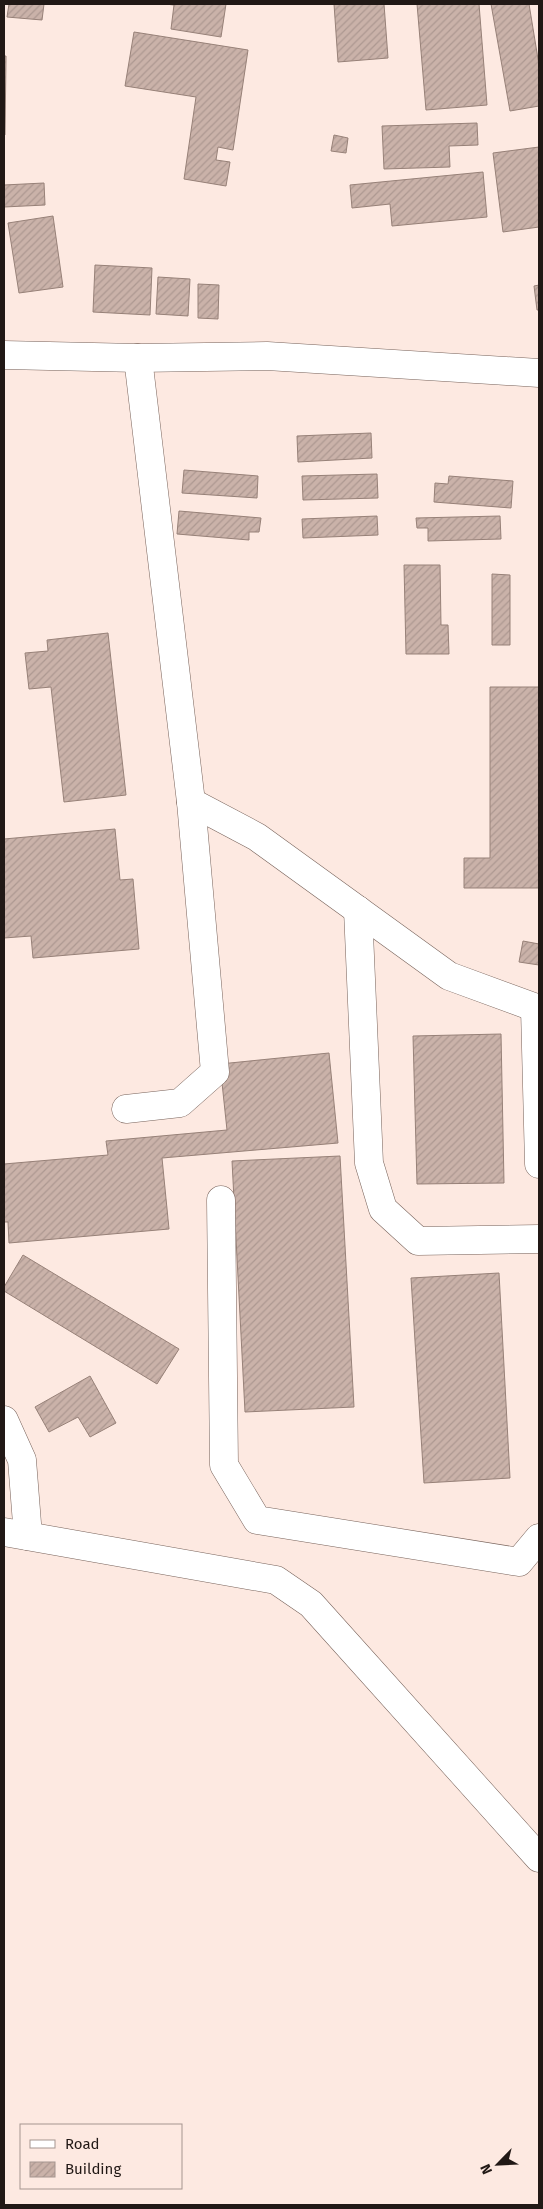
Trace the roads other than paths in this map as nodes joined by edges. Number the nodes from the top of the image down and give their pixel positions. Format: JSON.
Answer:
{"nodes":[{"id":1,"x":4,"y":355,"type":"edge"},
{"id":2,"x":138,"y":358,"type":"junction"},
{"id":3,"x":539,"y":373,"type":"edge"},
{"id":4,"x":191,"y":802,"type":"junction"},
{"id":5,"x":358,"y":910,"type":"junction"},
{"id":6,"x":537,"y":1009,"type":"edge"},
{"id":7,"x":126,"y":1109,"type":"dead end"},
{"id":8,"x":539,"y":1164,"type":"edge"},
{"id":9,"x":221,"y":1200,"type":"dead end"},
{"id":10,"x":539,"y":1239,"type":"edge"},
{"id":11,"x":4,"y":1420,"type":"edge"},
{"id":12,"x":16,"y":1534,"type":"edge"},
{"id":13,"x":539,"y":1538,"type":"edge"},
{"id":14,"x":539,"y":1858,"type":"edge"}],
"edges":[{"from":1,"to":2,"type":"street"},
{"from":2,"to":3,"type":"street"},
{"from":2,"to":4,"type":"street"},
{"from":4,"to":5,"type":"street"},
{"from":4,"to":7,"type":"street"},
{"from":5,"to":6,"type":"street"},
{"from":5,"to":10,"type":"street"},
{"from":6,"to":8,"type":"street"},
{"from":9,"to":13,"type":"street"},
{"from":11,"to":12,"type":"street"},
{"from":12,"to":14,"type":"street"}]}
